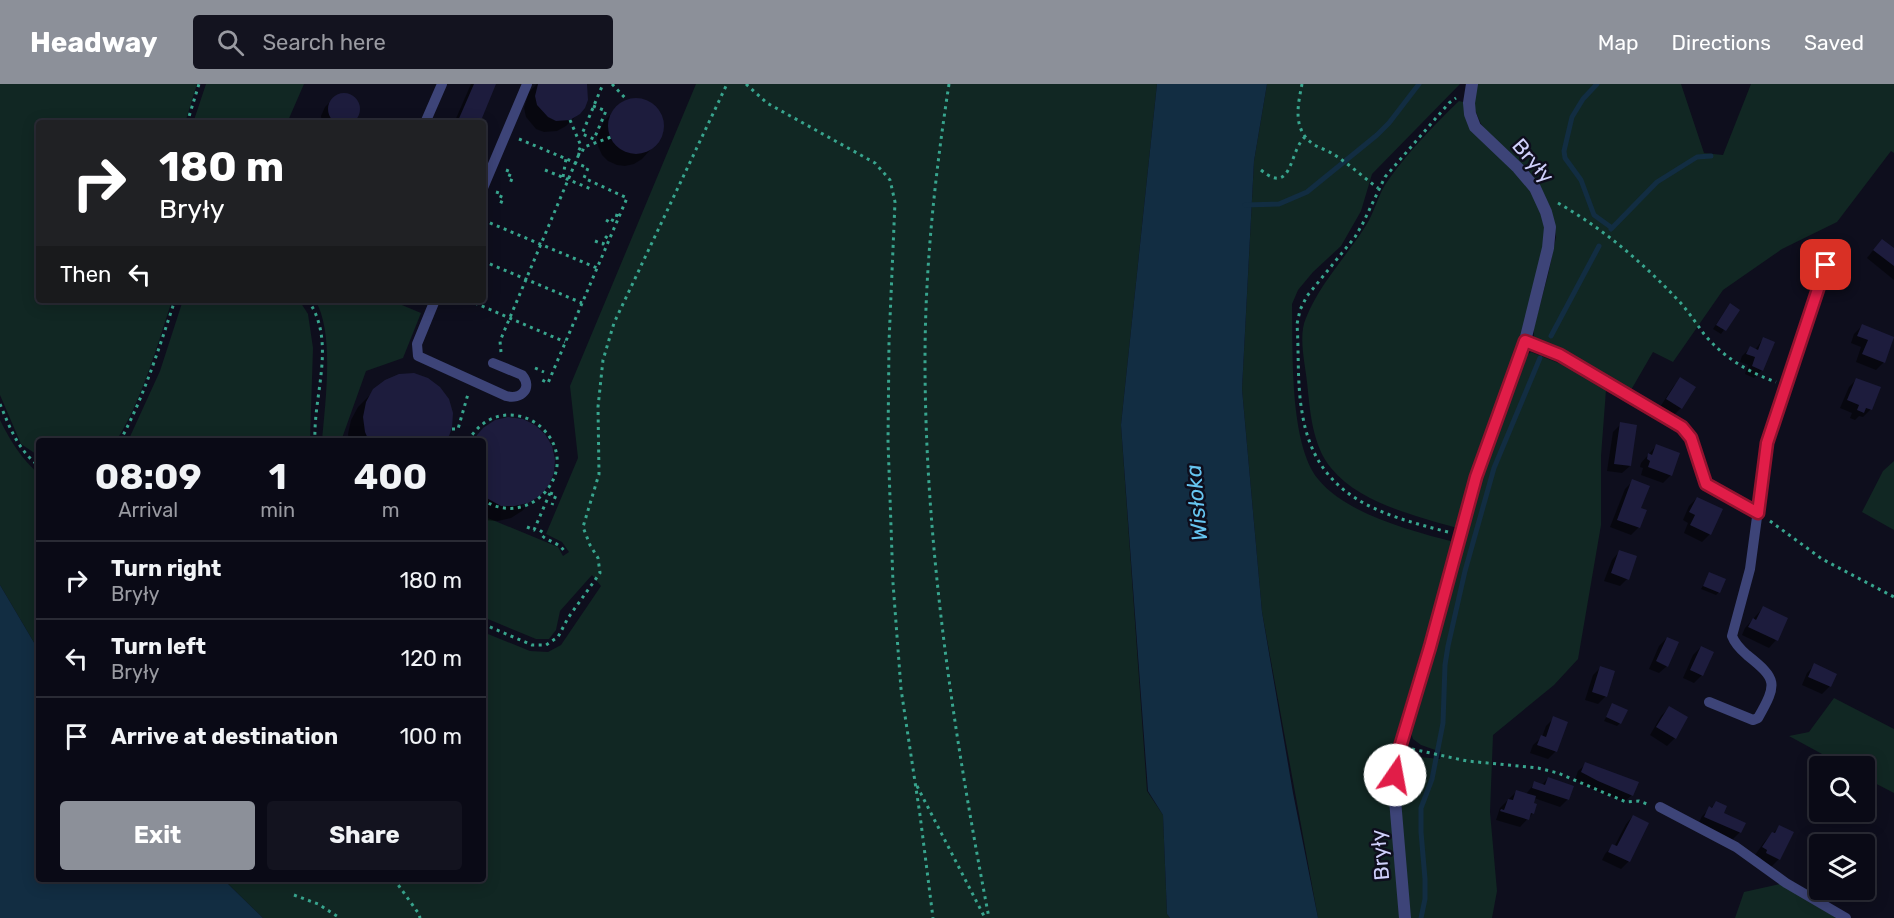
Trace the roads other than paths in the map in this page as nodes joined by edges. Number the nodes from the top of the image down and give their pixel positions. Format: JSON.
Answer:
{"nodes":[{"id":1,"x":442,"y":84,"type":"edge"},
{"id":2,"x":527,"y":84,"type":"edge"},
{"id":3,"x":1471,"y":90,"type":"edge"},
{"id":4,"x":426,"y":120,"type":"edge"},
{"id":5,"x":486,"y":181,"type":"edge"},
{"id":6,"x":1826,"y":265,"type":"dead end"},
{"id":7,"x":434,"y":303,"type":"edge"},
{"id":8,"x":1525,"y":341,"type":"junction"},
{"id":9,"x":493,"y":363,"type":"dead end"},
{"id":10,"x":1758,"y":513,"type":"junction"},
{"id":11,"x":1709,"y":702,"type":"dead end"},
{"id":12,"x":1660,"y":807,"type":"road end"},
{"id":13,"x":1405,"y":918,"type":"edge"},
{"id":14,"x":1846,"y":918,"type":"edge"}],
"edges":[{"from":1,"to":4,"type":"lane"},
{"from":2,"to":5,"type":"lane"},
{"from":3,"to":8,"type":"street","name":"Bryły"},
{"from":6,"to":10,"type":"lane"},
{"from":7,"to":9,"type":"lane"},
{"from":8,"to":10,"type":"street"},
{"from":8,"to":13,"type":"street","name":"Bryły"},
{"from":10,"to":11,"type":"lane"},
{"from":12,"to":14,"type":"lane"}]}
